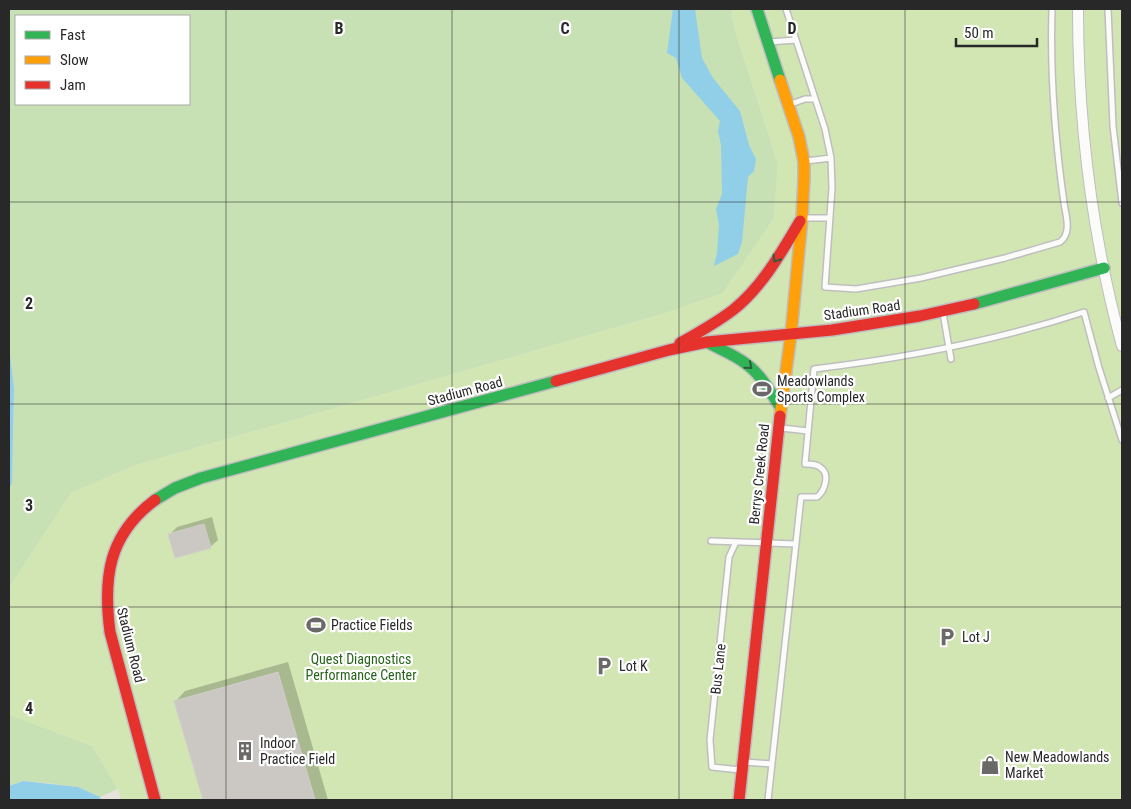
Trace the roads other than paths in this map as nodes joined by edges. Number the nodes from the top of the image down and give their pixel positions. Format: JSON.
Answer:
{"nodes":[{"id":1,"x":757,"y":9,"type":"edge"},
{"id":2,"x":786,"y":9,"type":"edge"},
{"id":3,"x":1052,"y":9,"type":"edge"},
{"id":4,"x":1078,"y":9,"type":"edge"},
{"id":5,"x":1108,"y":9,"type":"edge"},
{"id":6,"x":796,"y":40,"type":"junction"},
{"id":7,"x":767,"y":42,"type":"junction"},
{"id":8,"x":815,"y":99,"type":"junction"},
{"id":9,"x":788,"y":105,"type":"junction"},
{"id":10,"x":831,"y":158,"type":"junction"},
{"id":11,"x":804,"y":162,"type":"junction"},
{"id":12,"x":1122,"y":202,"type":"edge"},
{"id":13,"x":802,"y":218,"type":"junction"},
{"id":14,"x":830,"y":218,"type":"junction"},
{"id":15,"x":1104,"y":268,"type":"junction"},
{"id":16,"x":942,"y":312,"type":"junction"},
{"id":17,"x":791,"y":334,"type":"junction"},
{"id":18,"x":707,"y":342,"type":"junction"},
{"id":19,"x":1122,"y":346,"type":"edge"},
{"id":20,"x":949,"y":348,"type":"junction"},
{"id":21,"x":669,"y":350,"type":"junction"},
{"id":22,"x":951,"y":359,"type":"dead end"},
{"id":23,"x":1122,"y":390,"type":"edge"},
{"id":24,"x":1108,"y":398,"type":"junction"},
{"id":25,"x":781,"y":408,"type":"junction"},
{"id":26,"x":779,"y":427,"type":"junction"},
{"id":27,"x":808,"y":431,"type":"junction"},
{"id":28,"x":1122,"y":440,"type":"edge"},
{"id":29,"x":711,"y":541,"type":"dead end"},
{"id":30,"x":736,"y":542,"type":"junction"},
{"id":31,"x":766,"y":543,"type":"junction"},
{"id":32,"x":796,"y":544,"type":"junction"},
{"id":33,"x":772,"y":764,"type":"junction"},
{"id":34,"x":743,"y":766,"type":"junction"},
{"id":35,"x":155,"y":800,"type":"edge"},
{"id":36,"x":739,"y":800,"type":"edge"},
{"id":37,"x":768,"y":800,"type":"edge"}],
"edges":[{"from":1,"to":7,"type":"street","name":"Berrys Creek Road"},
{"from":2,"to":6,"type":"lane"},
{"from":3,"to":14,"type":"lane"},
{"from":4,"to":15,"type":"street"},
{"from":5,"to":12,"type":"lane"},
{"from":6,"to":7,"type":"lane"},
{"from":6,"to":8,"type":"lane"},
{"from":7,"to":9,"type":"street","name":"Berrys Creek Road"},
{"from":8,"to":9,"type":"lane"},
{"from":8,"to":10,"type":"lane"},
{"from":9,"to":11,"type":"street","name":"Berrys Creek Road"},
{"from":10,"to":11,"type":"lane"},
{"from":10,"to":14,"type":"lane"},
{"from":11,"to":13,"type":"street","name":"Berrys Creek Road"},
{"from":13,"to":14,"type":"lane"},
{"from":13,"to":17,"type":"street","name":"Berrys Creek Road"},
{"from":13,"to":21,"type":"street","one_way":true},
{"from":15,"to":16,"type":"street","name":"Stadium Road"},
{"from":15,"to":19,"type":"street"},
{"from":16,"to":17,"type":"street","name":"Stadium Road"},
{"from":16,"to":20,"type":"lane"},
{"from":17,"to":18,"type":"street","name":"Stadium Road"},
{"from":17,"to":25,"type":"street","name":"Berrys Creek Road"},
{"from":18,"to":21,"type":"street","name":"Stadium Road"},
{"from":18,"to":25,"type":"street","one_way":true},
{"from":20,"to":22,"type":"lane"},
{"from":20,"to":24,"type":"lane"},
{"from":20,"to":27,"type":"lane"},
{"from":21,"to":35,"type":"street","name":"Stadium Road"},
{"from":23,"to":24,"type":"lane"},
{"from":24,"to":28,"type":"lane"},
{"from":25,"to":26,"type":"street","name":"Berrys Creek Road"},
{"from":26,"to":27,"type":"lane"},
{"from":26,"to":31,"type":"street","name":"Berrys Creek Road"},
{"from":27,"to":32,"type":"lane"},
{"from":29,"to":30,"type":"lane"},
{"from":30,"to":31,"type":"lane"},
{"from":30,"to":34,"type":"lane","name":"Bus Lane"},
{"from":31,"to":32,"type":"lane"},
{"from":31,"to":34,"type":"street","name":"Berrys Creek Road"},
{"from":32,"to":33,"type":"lane"},
{"from":33,"to":34,"type":"lane"},
{"from":33,"to":37,"type":"lane"},
{"from":34,"to":36,"type":"street","name":"Berrys Creek Road"}]}
